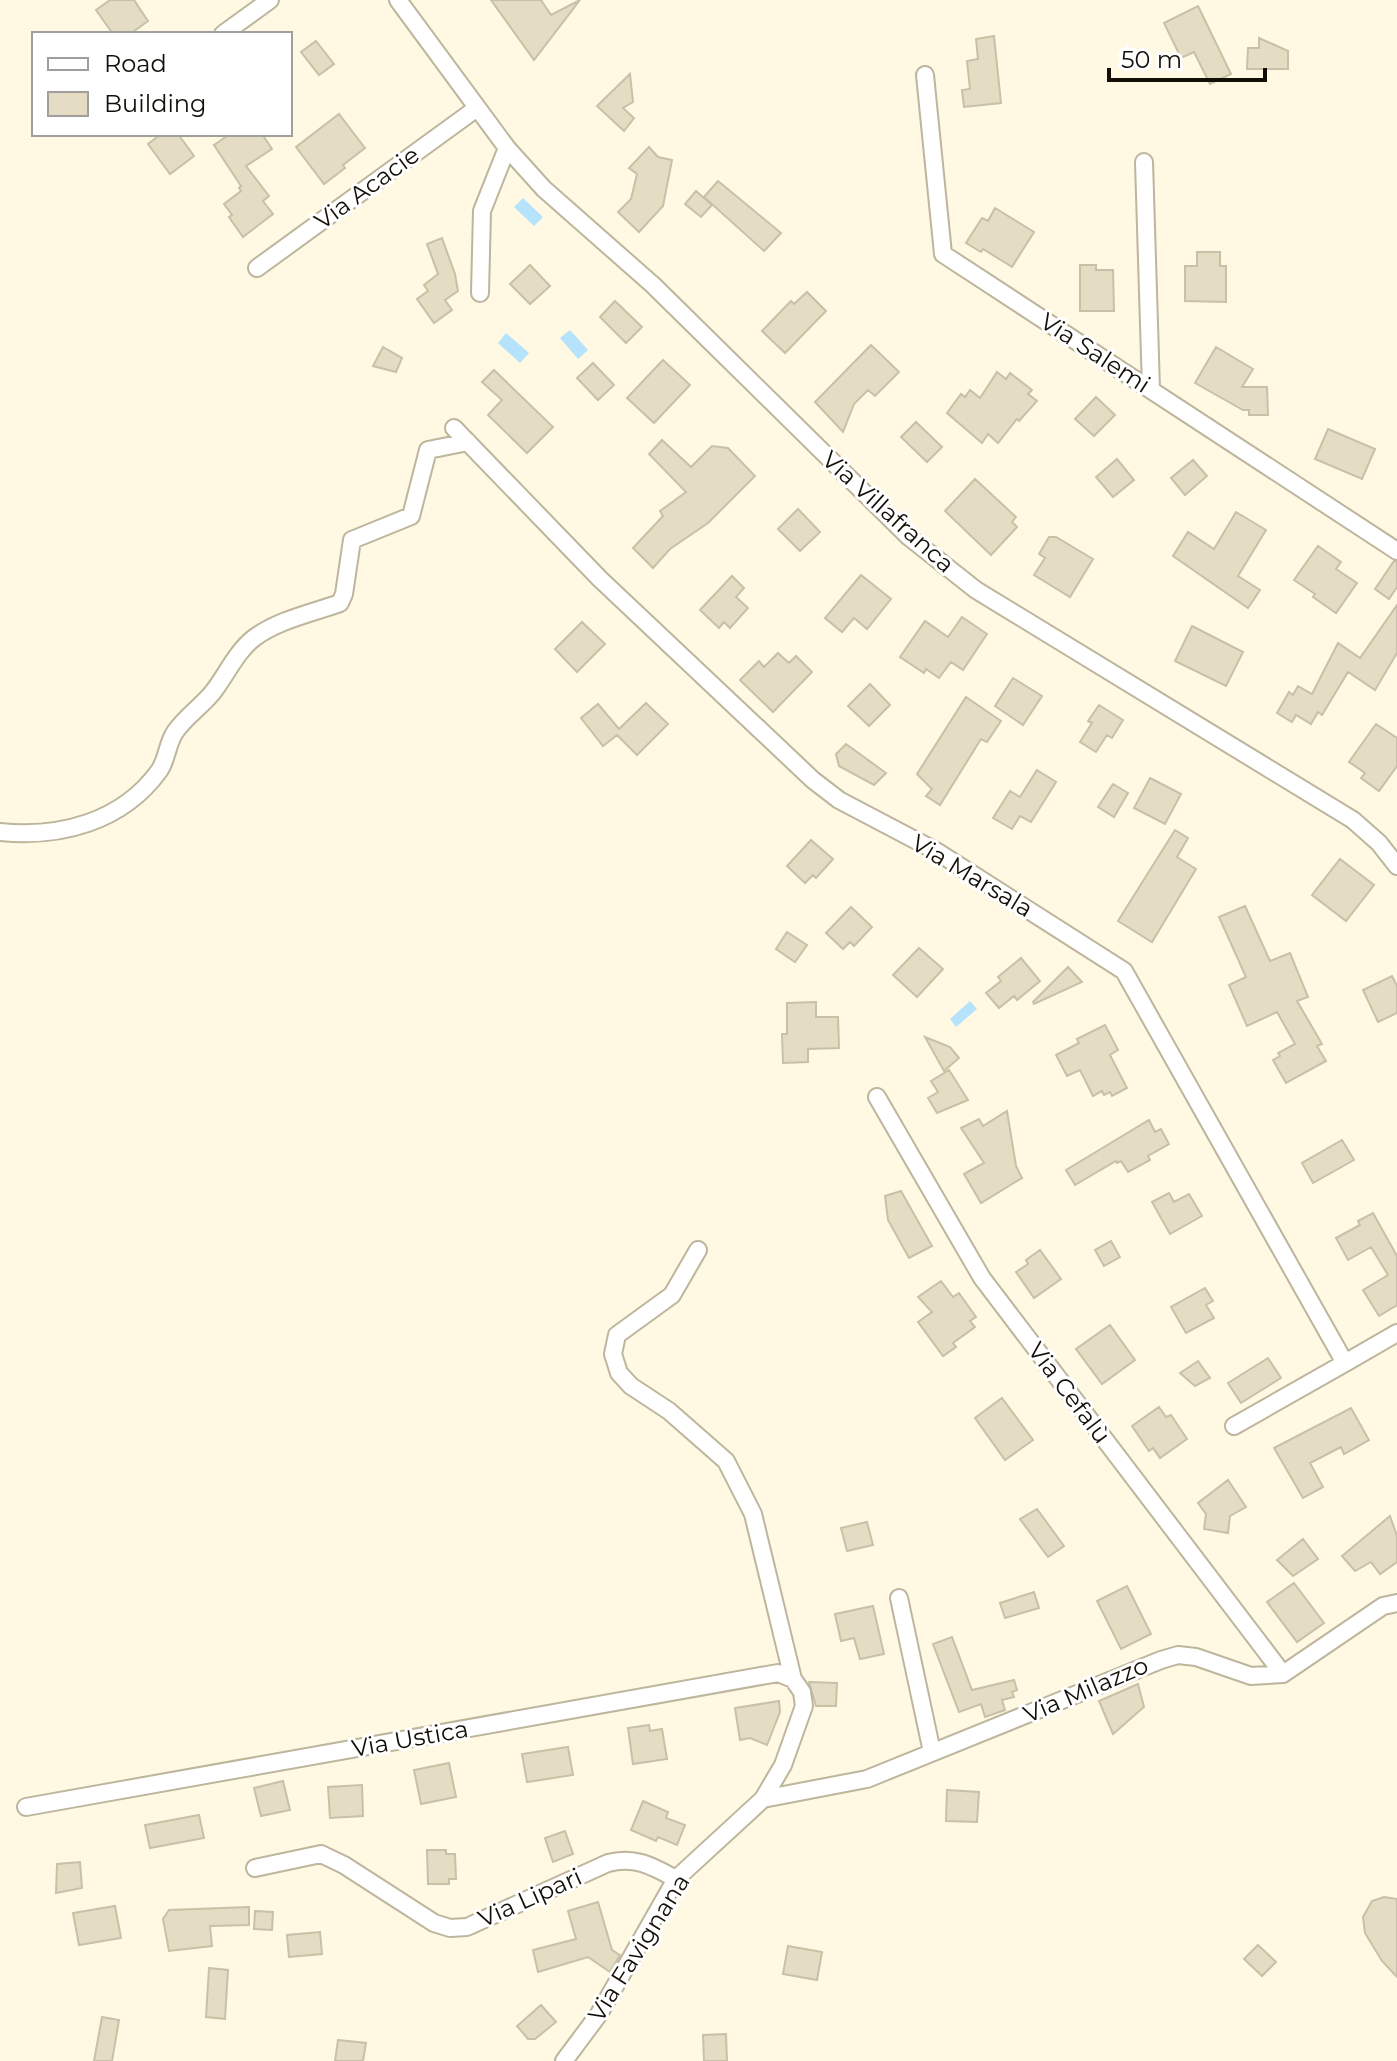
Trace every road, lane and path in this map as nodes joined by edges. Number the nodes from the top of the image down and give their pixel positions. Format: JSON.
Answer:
{"nodes":[{"id":1,"x":270,"y":0,"type":"edge"},
{"id":2,"x":398,"y":0,"type":"edge"},
{"id":3,"x":226,"y":32,"type":"edge"},
{"id":4,"x":925,"y":75,"type":"dead end"},
{"id":5,"x":477,"y":108,"type":"junction"},
{"id":6,"x":507,"y":148,"type":"junction"},
{"id":7,"x":1144,"y":162,"type":"dead end"},
{"id":8,"x":257,"y":268,"type":"dead end"},
{"id":9,"x":480,"y":293,"type":"dead end"},
{"id":10,"x":1151,"y":389,"type":"junction"},
{"id":11,"x":454,"y":428,"type":"dead end"},
{"id":12,"x":468,"y":442,"type":"junction"},
{"id":13,"x":1397,"y":551,"type":"edge"},
{"id":14,"x":0,"y":832,"type":"edge"},
{"id":15,"x":1397,"y":866,"type":"edge"},
{"id":16,"x":877,"y":1097,"type":"dead end"},
{"id":17,"x":698,"y":1250,"type":"dead end"},
{"id":18,"x":1397,"y":1333,"type":"edge"},
{"id":19,"x":1345,"y":1363,"type":"junction"},
{"id":20,"x":1234,"y":1426,"type":"dead end"},
{"id":21,"x":899,"y":1598,"type":"dead end"},
{"id":22,"x":1397,"y":1603,"type":"edge"},
{"id":23,"x":1283,"y":1674,"type":"junction"},
{"id":24,"x":793,"y":1679,"type":"junction"},
{"id":25,"x":932,"y":1752,"type":"junction"},
{"id":26,"x":763,"y":1799,"type":"junction"},
{"id":27,"x":26,"y":1807,"type":"dead end"},
{"id":28,"x":255,"y":1868,"type":"dead end"},
{"id":29,"x":676,"y":1879,"type":"junction"},
{"id":30,"x":564,"y":2061,"type":"edge"}],
"edges":[{"from":1,"to":3,"type":"street"},
{"from":2,"to":5,"type":"street","name":"Via Villafranca"},
{"from":4,"to":10,"type":"street","name":"Via Salemi"},
{"from":5,"to":6,"type":"street","name":"Via Villafranca"},
{"from":5,"to":8,"type":"street","name":"Via Acacie"},
{"from":6,"to":9,"type":"street"},
{"from":6,"to":15,"type":"street","name":"Via Villafranca"},
{"from":7,"to":10,"type":"street"},
{"from":10,"to":13,"type":"street","name":"Via Salemi"},
{"from":11,"to":12,"type":"street","name":"Via Marsala"},
{"from":12,"to":14,"type":"street"},
{"from":12,"to":19,"type":"street","name":"Via Marsala"},
{"from":16,"to":23,"type":"street","name":"Via Cefalù"},
{"from":17,"to":24,"type":"street","name":"Via Favignana"},
{"from":18,"to":19,"type":"street"},
{"from":19,"to":20,"type":"street"},
{"from":21,"to":25,"type":"street"},
{"from":22,"to":23,"type":"street"},
{"from":23,"to":25,"type":"street","name":"Via Milazzo"},
{"from":24,"to":26,"type":"street","name":"Via Favignana"},
{"from":24,"to":27,"type":"street","name":"Via Ustica"},
{"from":25,"to":26,"type":"street","name":"Via Milazzo"},
{"from":26,"to":29,"type":"street","name":"Via Favignana"},
{"from":28,"to":29,"type":"street","name":"Via Lipari"},
{"from":29,"to":30,"type":"street","name":"Via Favignana"}]}
